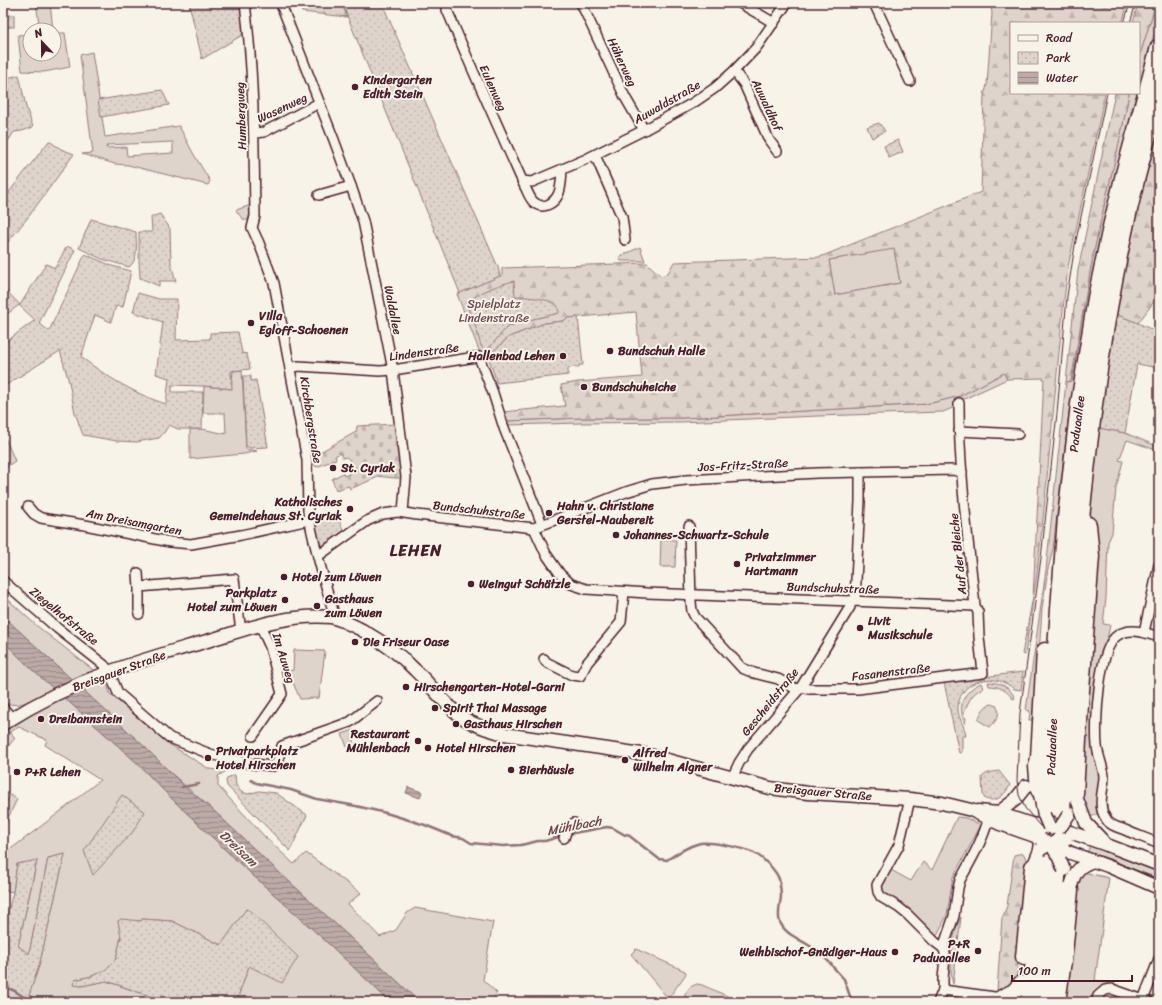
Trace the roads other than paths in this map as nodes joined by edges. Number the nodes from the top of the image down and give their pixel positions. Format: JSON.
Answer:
{"nodes":[{"id":1,"x":245,"y":3,"type":"edge"},
{"id":2,"x":447,"y":3,"type":"edge"},
{"id":3,"x":581,"y":3,"type":"edge"},
{"id":4,"x":740,"y":3,"type":"edge"},
{"id":5,"x":787,"y":3,"type":"edge"},
{"id":6,"x":874,"y":3,"type":"edge"},
{"id":7,"x":282,"y":7,"type":"dead end"},
{"id":8,"x":774,"y":23,"type":"junction"},
{"id":9,"x":1159,"y":47,"type":"edge"},
{"id":10,"x":734,"y":71,"type":"junction"},
{"id":11,"x":910,"y":81,"type":"dead end"},
{"id":12,"x":1159,"y":98,"type":"edge"},
{"id":13,"x":319,"y":103,"type":"junction"},
{"id":14,"x":644,"y":130,"type":"junction"},
{"id":15,"x":254,"y":133,"type":"junction"},
{"id":16,"x":777,"y":151,"type":"dead end"},
{"id":17,"x":595,"y":155,"type":"junction"},
{"id":18,"x":562,"y":170,"type":"junction"},
{"id":19,"x":522,"y":181,"type":"junction"},
{"id":20,"x":352,"y":186,"type":"junction"},
{"id":21,"x":319,"y":195,"type":"dead end"},
{"id":22,"x":252,"y":228,"type":"joint"},
{"id":23,"x":625,"y":240,"type":"dead end"},
{"id":24,"x":290,"y":368,"type":"junction"},
{"id":25,"x":392,"y":370,"type":"junction"},
{"id":26,"x":959,"y":403,"type":"dead end"},
{"id":27,"x":959,"y":431,"type":"junction"},
{"id":28,"x":1018,"y":434,"type":"dead end"},
{"id":29,"x":860,"y":472,"type":"junction"},
{"id":30,"x":962,"y":472,"type":"junction"},
{"id":31,"x":1084,"y":488,"type":"junction"},
{"id":32,"x":28,"y":507,"type":"dead end"},
{"id":33,"x":403,"y":512,"type":"junction"},
{"id":34,"x":1066,"y":518,"type":"junction"},
{"id":35,"x":309,"y":520,"type":"junction"},
{"id":36,"x":538,"y":526,"type":"junction"},
{"id":37,"x":688,"y":526,"type":"dead end"},
{"id":38,"x":318,"y":556,"type":"junction"},
{"id":39,"x":1159,"y":565,"type":"edge"},
{"id":40,"x":138,"y":573,"type":"dead end"},
{"id":41,"x":3,"y":581,"type":"edge"},
{"id":42,"x":139,"y":587,"type":"junction"},
{"id":43,"x":624,"y":592,"type":"junction"},
{"id":44,"x":691,"y":595,"type":"junction"},
{"id":45,"x":852,"y":601,"type":"junction"},
{"id":46,"x":975,"y":606,"type":"junction"},
{"id":47,"x":139,"y":614,"type":"dead end"},
{"id":48,"x":333,"y":617,"type":"junction"},
{"id":49,"x":260,"y":625,"type":"junction"},
{"id":50,"x":242,"y":631,"type":"junction"},
{"id":51,"x":1144,"y":632,"type":"junction"},
{"id":52,"x":1159,"y":637,"type":"edge"},
{"id":53,"x":544,"y":659,"type":"dead end"},
{"id":54,"x":109,"y":671,"type":"junction"},
{"id":55,"x":983,"y":673,"type":"joint"},
{"id":56,"x":799,"y":688,"type":"junction"},
{"id":57,"x":377,"y":701,"type":"dead end"},
{"id":58,"x":3,"y":708,"type":"edge"},
{"id":59,"x":6,"y":720,"type":"edge"},
{"id":60,"x":253,"y":736,"type":"dead end"},
{"id":61,"x":732,"y":778,"type":"junction"},
{"id":62,"x":1075,"y":794,"type":"junction"},
{"id":63,"x":910,"y":799,"type":"junction"},
{"id":64,"x":992,"y":814,"type":"junction"},
{"id":65,"x":571,"y":826,"type":"dead end"},
{"id":66,"x":1045,"y":830,"type":"junction"},
{"id":67,"x":564,"y":838,"type":"dead end"},
{"id":68,"x":1159,"y":844,"type":"edge"},
{"id":69,"x":1107,"y":845,"type":"junction"},
{"id":70,"x":1093,"y":861,"type":"junction"},
{"id":71,"x":1159,"y":865,"type":"edge"},
{"id":72,"x":1061,"y":869,"type":"junction"},
{"id":73,"x":1159,"y":888,"type":"edge"},
{"id":74,"x":1070,"y":890,"type":"junction"},
{"id":75,"x":943,"y":948,"type":"junction"},
{"id":76,"x":1159,"y":959,"type":"edge"},
{"id":77,"x":1021,"y":984,"type":"junction"},
{"id":78,"x":943,"y":990,"type":"junction"},
{"id":79,"x":985,"y":999,"type":"edge"},
{"id":80,"x":1004,"y":1000,"type":"edge"},
{"id":81,"x":1146,"y":1001,"type":"edge"},
{"id":82,"x":938,"y":1002,"type":"edge"},
{"id":83,"x":1018,"y":1002,"type":"edge"},
{"id":84,"x":1029,"y":1002,"type":"edge"},
{"id":85,"x":1043,"y":1002,"type":"edge"},
{"id":86,"x":1057,"y":1002,"type":"edge"},
{"id":87,"x":1096,"y":1002,"type":"edge"}],
"edges":[{"from":1,"to":15,"type":"street","name":"Humbergweg"},
{"from":2,"to":19,"type":"street","name":"Eulenweg"},
{"from":3,"to":14,"type":"street","name":"Häherweg"},
{"from":4,"to":8,"type":"street"},
{"from":5,"to":8,"type":"street","name":"Auwaldstraße"},
{"from":6,"to":11,"type":"street"},
{"from":7,"to":13,"type":"street","name":"Waldallee"},
{"from":8,"to":10,"type":"street","name":"Auwaldstraße"},
{"from":9,"to":34,"type":"highway","name":"Paduaallee"},
{"from":10,"to":14,"type":"street","name":"Auwaldstraße"},
{"from":10,"to":16,"type":"street","name":"Auwaldhof"},
{"from":12,"to":31,"type":"highway","name":"Paduaallee"},
{"from":13,"to":15,"type":"street","name":"Wasenweg"},
{"from":13,"to":20,"type":"street","name":"Waldallee"},
{"from":14,"to":17,"type":"street","name":"Auwaldstraße"},
{"from":15,"to":22,"type":"street","name":"Humbergweg"},
{"from":17,"to":18,"type":"street","name":"Auwaldstraße"},
{"from":17,"to":23,"type":"street"},
{"from":18,"to":19,"type":"street","name":"Auwaldstraße"},
{"from":18,"to":19,"type":"street"},
{"from":20,"to":21,"type":"street"},
{"from":20,"to":25,"type":"street","name":"Waldallee"},
{"from":22,"to":24,"type":"street","name":"Kirchbergstraße"},
{"from":24,"to":25,"type":"street","name":"Lindenstraße"},
{"from":24,"to":35,"type":"street","name":"Kirchbergstraße"},
{"from":25,"to":33,"type":"street","name":"Waldallee"},
{"from":25,"to":36,"type":"street","name":"Lindenstraße"},
{"from":26,"to":27,"type":"street","name":"Auf der Bleiche"},
{"from":27,"to":28,"type":"street"},
{"from":27,"to":30,"type":"street","name":"Auf der Bleiche"},
{"from":29,"to":30,"type":"street","name":"Jos-Fritz-Straße"},
{"from":29,"to":36,"type":"street","name":"Jos-Fritz-Straße"},
{"from":29,"to":45,"type":"street","name":"Gescheidstraße"},
{"from":30,"to":46,"type":"street","name":"Auf der Bleiche"},
{"from":31,"to":62,"type":"highway"},
{"from":31,"to":66,"type":"highway","name":"Paduaallee"},
{"from":32,"to":35,"type":"street","name":"Am Dreisamgarten"},
{"from":33,"to":36,"type":"street","name":"Bundschuhstraße"},
{"from":33,"to":38,"type":"street","name":"Bundschuhstraße"},
{"from":34,"to":66,"type":"highway","name":"Paduaallee"},
{"from":34,"to":66,"type":"highway"},
{"from":35,"to":38,"type":"street","name":"Kirchbergstraße"},
{"from":36,"to":43,"type":"street","name":"Bundschuhstraße"},
{"from":37,"to":44,"type":"street"},
{"from":38,"to":48,"type":"street","name":"Kirchbergstraße"},
{"from":39,"to":51,"type":"street"},
{"from":40,"to":42,"type":"street"},
{"from":41,"to":54,"type":"street","name":"Ziegelhofstraße"},
{"from":42,"to":47,"type":"street"},
{"from":42,"to":50,"type":"street"},
{"from":43,"to":44,"type":"street","name":"Bundschuhstraße"},
{"from":43,"to":53,"type":"street"},
{"from":44,"to":45,"type":"street","name":"Bundschuhstraße"},
{"from":44,"to":56,"type":"street","name":"Fasanenstraße"},
{"from":45,"to":46,"type":"street","name":"Bundschuhstraße"},
{"from":45,"to":56,"type":"street","name":"Gescheidstraße"},
{"from":46,"to":55,"type":"street","name":"Auf der Bleiche"},
{"from":48,"to":49,"type":"street","name":"Breisgauer Straße"},
{"from":48,"to":61,"type":"street","name":"Breisgauer Straße"},
{"from":49,"to":50,"type":"street","name":"Breisgauer Straße"},
{"from":49,"to":60,"type":"street","name":"Im Auweg"},
{"from":50,"to":54,"type":"street","name":"Breisgauer Straße"},
{"from":51,"to":52,"type":"street"},
{"from":51,"to":68,"type":"street"},
{"from":54,"to":57,"type":"street"},
{"from":54,"to":59,"type":"street","name":"Breisgauer Straße"},
{"from":55,"to":56,"type":"street","name":"Fasanenstraße"},
{"from":56,"to":61,"type":"street","name":"Gescheidstraße"},
{"from":58,"to":59,"type":"street"},
{"from":61,"to":63,"type":"street","name":"Breisgauer Straße"},
{"from":62,"to":66,"type":"street"},
{"from":62,"to":69,"type":"street"},
{"from":63,"to":64,"type":"street","name":"Breisgauer Straße"},
{"from":63,"to":75,"type":"street"},
{"from":64,"to":66,"type":"street","name":"Breisgauer Straße"},
{"from":64,"to":66,"type":"street"},
{"from":64,"to":75,"type":"street"},
{"from":65,"to":67,"type":"street"},
{"from":66,"to":69,"type":"street"},
{"from":66,"to":70,"type":"street","bridge":true},
{"from":66,"to":72,"type":"street","bridge":true},
{"from":66,"to":77,"type":"highway"},
{"from":66,"to":84,"type":"highway","name":"Paduaallee"},
{"from":69,"to":71,"type":"street"},
{"from":70,"to":73,"type":"street"},
{"from":70,"to":74,"type":"street"},
{"from":72,"to":74,"type":"street"},
{"from":72,"to":85,"type":"highway"},
{"from":74,"to":86,"type":"highway"},
{"from":75,"to":78,"type":"street"},
{"from":76,"to":81,"type":"street"},
{"from":77,"to":80,"type":"highway"},
{"from":77,"to":83,"type":"highway"},
{"from":78,"to":79,"type":"street"},
{"from":78,"to":82,"type":"street"},
{"from":79,"to":80,"type":"street"},
{"from":81,"to":87,"type":"street"}]}
